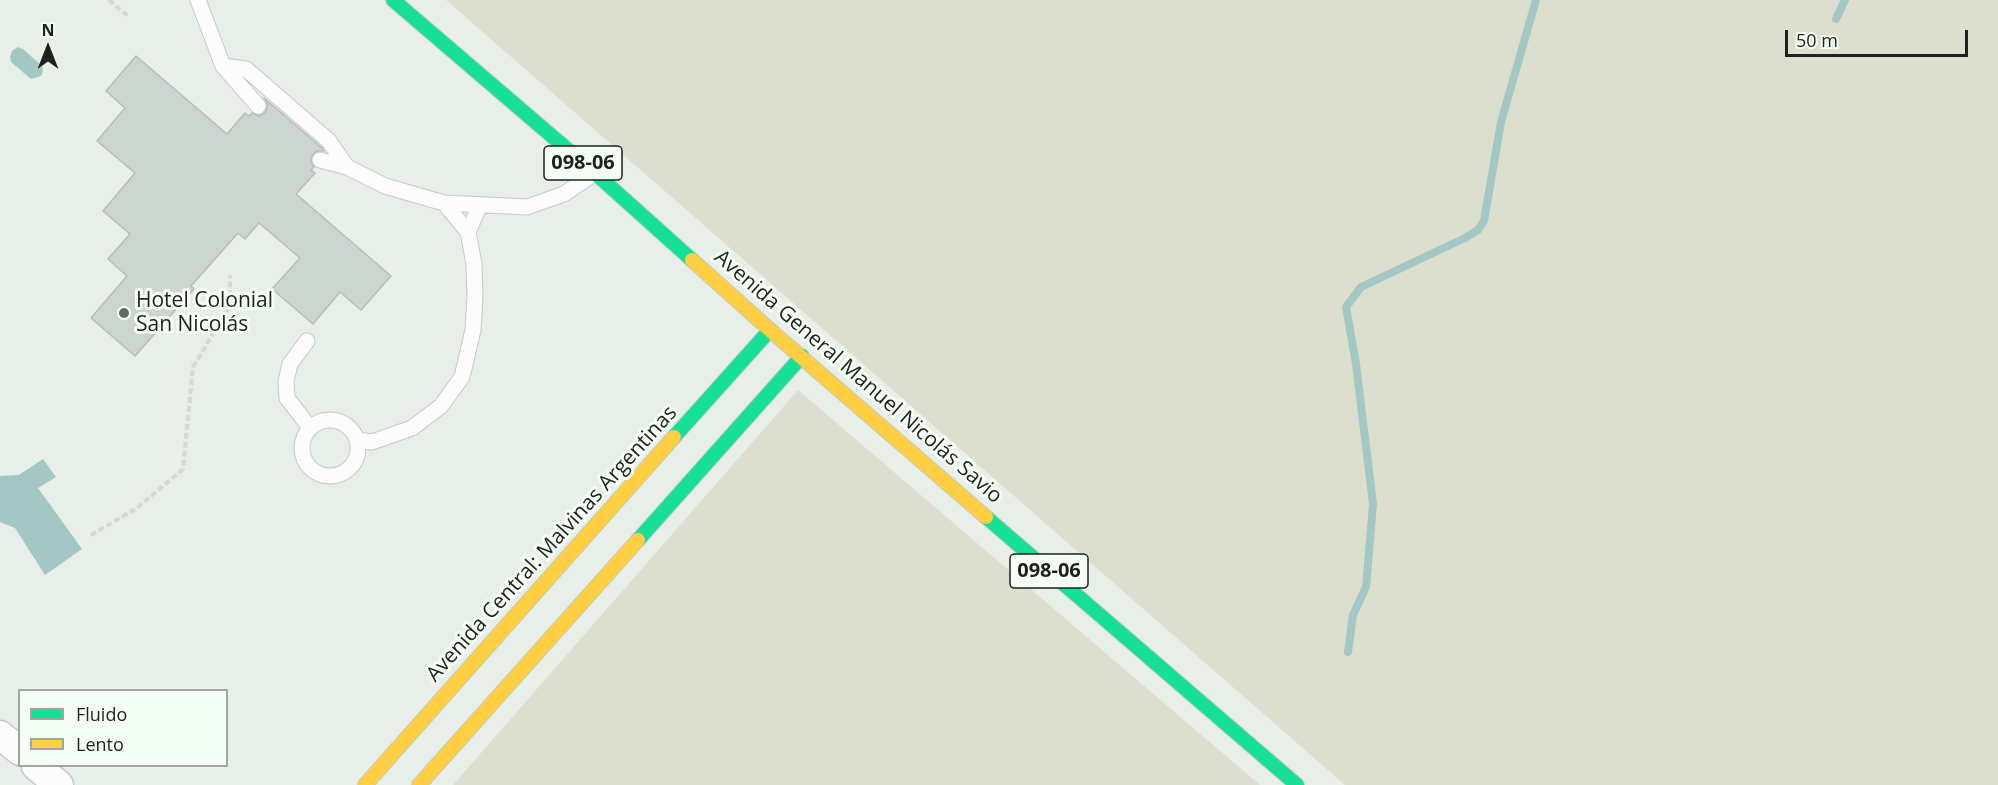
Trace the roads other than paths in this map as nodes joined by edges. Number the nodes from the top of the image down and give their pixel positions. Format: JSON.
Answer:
{"nodes":[{"id":1,"x":198,"y":0,"type":"edge"},
{"id":2,"x":393,"y":0,"type":"edge"},
{"id":3,"x":223,"y":66,"type":"junction"},
{"id":4,"x":258,"y":106,"type":"dead end"},
{"id":5,"x":320,"y":160,"type":"dead end"},
{"id":6,"x":347,"y":167,"type":"junction"},
{"id":7,"x":595,"y":173,"type":"junction"},
{"id":8,"x":444,"y":202,"type":"junction"},
{"id":9,"x":480,"y":205,"type":"junction"},
{"id":10,"x":468,"y":232,"type":"junction"},
{"id":11,"x":770,"y":330,"type":"junction"},
{"id":12,"x":307,"y":341,"type":"dead end"},
{"id":13,"x":801,"y":356,"type":"junction"},
{"id":14,"x":310,"y":428,"type":"junction"},
{"id":15,"x":357,"y":440,"type":"junction"},
{"id":16,"x":0,"y":735,"type":"edge"},
{"id":17,"x":18,"y":749,"type":"edge"},
{"id":18,"x":38,"y":767,"type":"edge"},
{"id":19,"x":59,"y":785,"type":"edge"},
{"id":20,"x":365,"y":785,"type":"edge"},
{"id":21,"x":419,"y":785,"type":"edge"},
{"id":22,"x":1297,"y":785,"type":"edge"}],
"edges":[{"from":1,"to":3,"type":"lane"},
{"from":2,"to":7,"type":"main road","name":"Avenida General Manuel Nicolás Savio","number":"098-06"},
{"from":3,"to":4,"type":"lane"},
{"from":3,"to":6,"type":"lane"},
{"from":5,"to":6,"type":"lane"},
{"from":6,"to":8,"type":"lane"},
{"from":7,"to":9,"type":"lane"},
{"from":7,"to":11,"type":"main road","name":"Avenida General Manuel Nicolás Savio","number":"098-06"},
{"from":8,"to":9,"type":"lane"},
{"from":8,"to":10,"type":"lane"},
{"from":9,"to":10,"type":"lane"},
{"from":10,"to":15,"type":"lane"},
{"from":11,"to":13,"type":"main road","name":"Avenida General Manuel Nicolás Savio"},
{"from":11,"to":20,"type":"main road","name":"Avenida Central: Malvinas Argentinas"},
{"from":12,"to":14,"type":"lane"},
{"from":13,"to":21,"type":"main road"},
{"from":13,"to":22,"type":"main road","name":"Avenida General Manuel Nicolás Savio","number":"098-06"},
{"from":14,"to":15,"type":"lane"},
{"from":14,"to":15,"type":"lane"},
{"from":16,"to":17,"type":"street"},
{"from":18,"to":19,"type":"street"}]}
